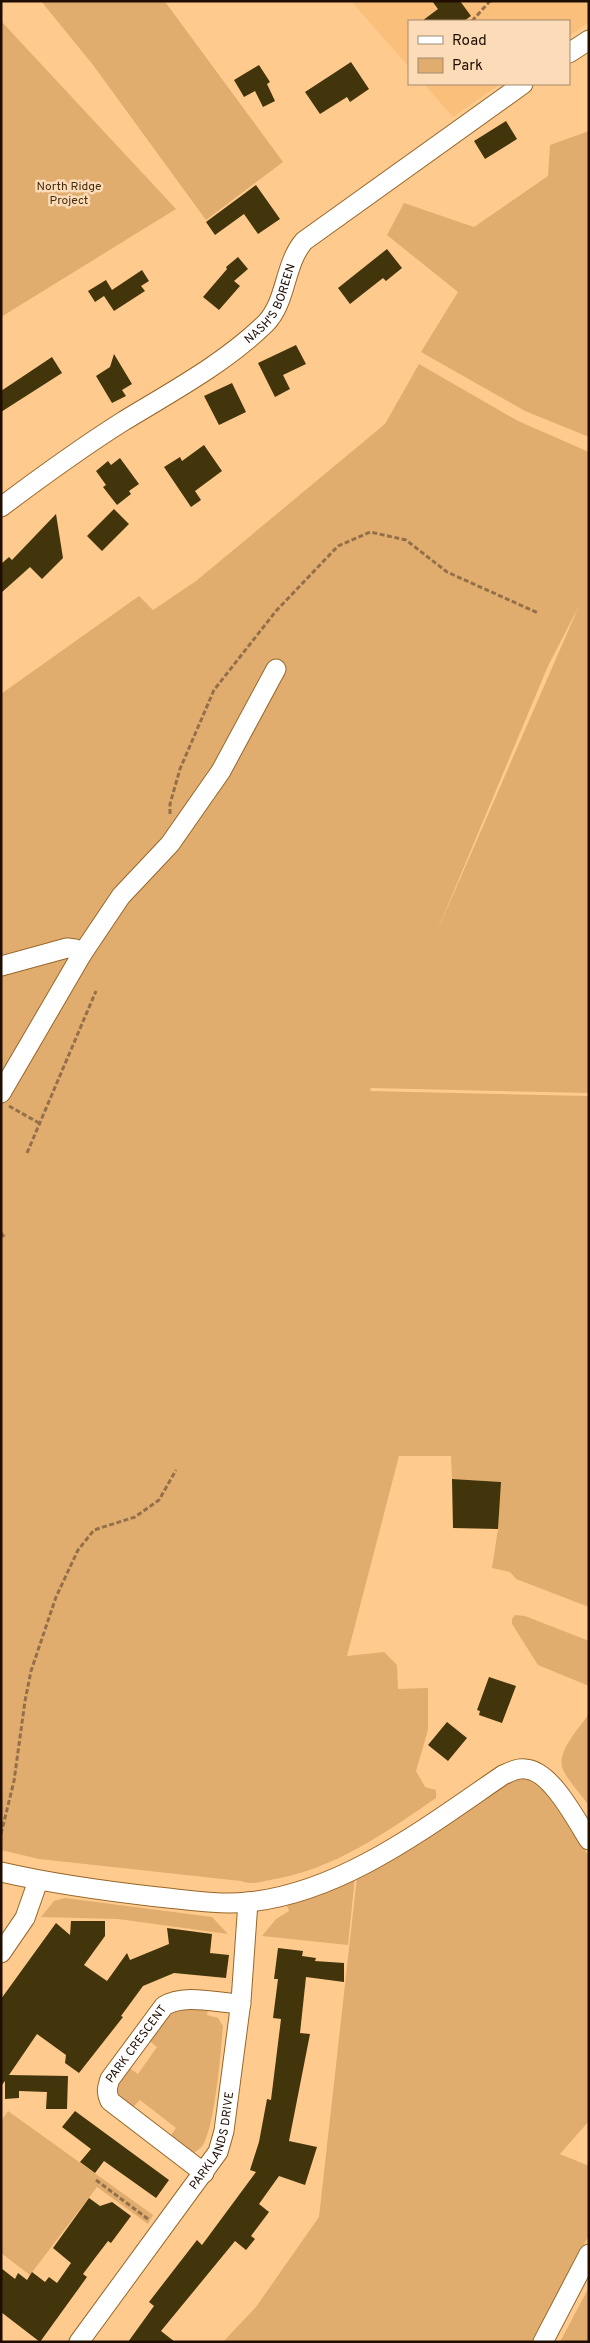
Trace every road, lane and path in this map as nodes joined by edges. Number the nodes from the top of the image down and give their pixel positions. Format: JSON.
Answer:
{"nodes":[{"id":1,"x":490,"y":1,"type":"edge"},
{"id":2,"x":473,"y":20,"type":"edge"},
{"id":3,"x":589,"y":40,"type":"edge"},
{"id":4,"x":570,"y":52,"type":"edge"},
{"id":5,"x":522,"y":85,"type":"edge"},
{"id":6,"x":1,"y":507,"type":"edge"},
{"id":7,"x":538,"y":613,"type":"dead end"},
{"id":8,"x":276,"y":669,"type":"dead end"},
{"id":9,"x":170,"y":844,"type":"junction"},
{"id":10,"x":82,"y":954,"type":"junction"},
{"id":11,"x":1,"y":966,"type":"edge"},
{"id":12,"x":96,"y":991,"type":"dead end"},
{"id":13,"x":1,"y":1093,"type":"edge"},
{"id":14,"x":1,"y":1102,"type":"edge"},
{"id":15,"x":39,"y":1123,"type":"junction"},
{"id":16,"x":26,"y":1153,"type":"dead end"},
{"id":17,"x":1,"y":1233,"type":"edge"},
{"id":18,"x":5,"y":1238,"type":"dead end"},
{"id":19,"x":176,"y":1470,"type":"dead end"},
{"id":20,"x":1,"y":1834,"type":"edge"},
{"id":21,"x":589,"y":1840,"type":"edge"},
{"id":22,"x":1,"y":1872,"type":"edge"},
{"id":23,"x":38,"y":1881,"type":"junction"},
{"id":24,"x":248,"y":1902,"type":"junction"},
{"id":25,"x":1,"y":1952,"type":"edge"},
{"id":26,"x":241,"y":2004,"type":"junction"},
{"id":27,"x":204,"y":2173,"type":"junction"},
{"id":28,"x":96,"y":2180,"type":"dead end"},
{"id":29,"x":162,"y":2230,"type":"junction"},
{"id":30,"x":589,"y":2254,"type":"edge"},
{"id":31,"x":79,"y":2342,"type":"edge"},
{"id":32,"x":543,"y":2342,"type":"edge"}],
"edges":[{"from":1,"to":2,"type":"path"},
{"from":3,"to":4,"type":"street"},
{"from":5,"to":6,"type":"street","name":"NASH'S BOREEN"},
{"from":7,"to":9,"type":"path"},
{"from":8,"to":9,"type":"street"},
{"from":9,"to":10,"type":"street"},
{"from":10,"to":11,"type":"street"},
{"from":10,"to":13,"type":"street"},
{"from":12,"to":15,"type":"path"},
{"from":14,"to":15,"type":"path"},
{"from":15,"to":16,"type":"path"},
{"from":17,"to":18,"type":"path"},
{"from":19,"to":20,"type":"path"},
{"from":21,"to":24,"type":"street"},
{"from":22,"to":23,"type":"street"},
{"from":23,"to":24,"type":"street"},
{"from":23,"to":25,"type":"street"},
{"from":24,"to":26,"type":"street","name":"PARKLANDS DRIVE"},
{"from":26,"to":27,"type":"street","name":"PARKLANDS DRIVE"},
{"from":26,"to":27,"type":"street","name":"PARK CRESCENT"},
{"from":27,"to":29,"type":"street","name":"PARKLANDS DRIVE"},
{"from":28,"to":29,"type":"path"},
{"from":29,"to":31,"type":"street","name":"PARKLANDS DRIVE"},
{"from":30,"to":32,"type":"street"}]}
